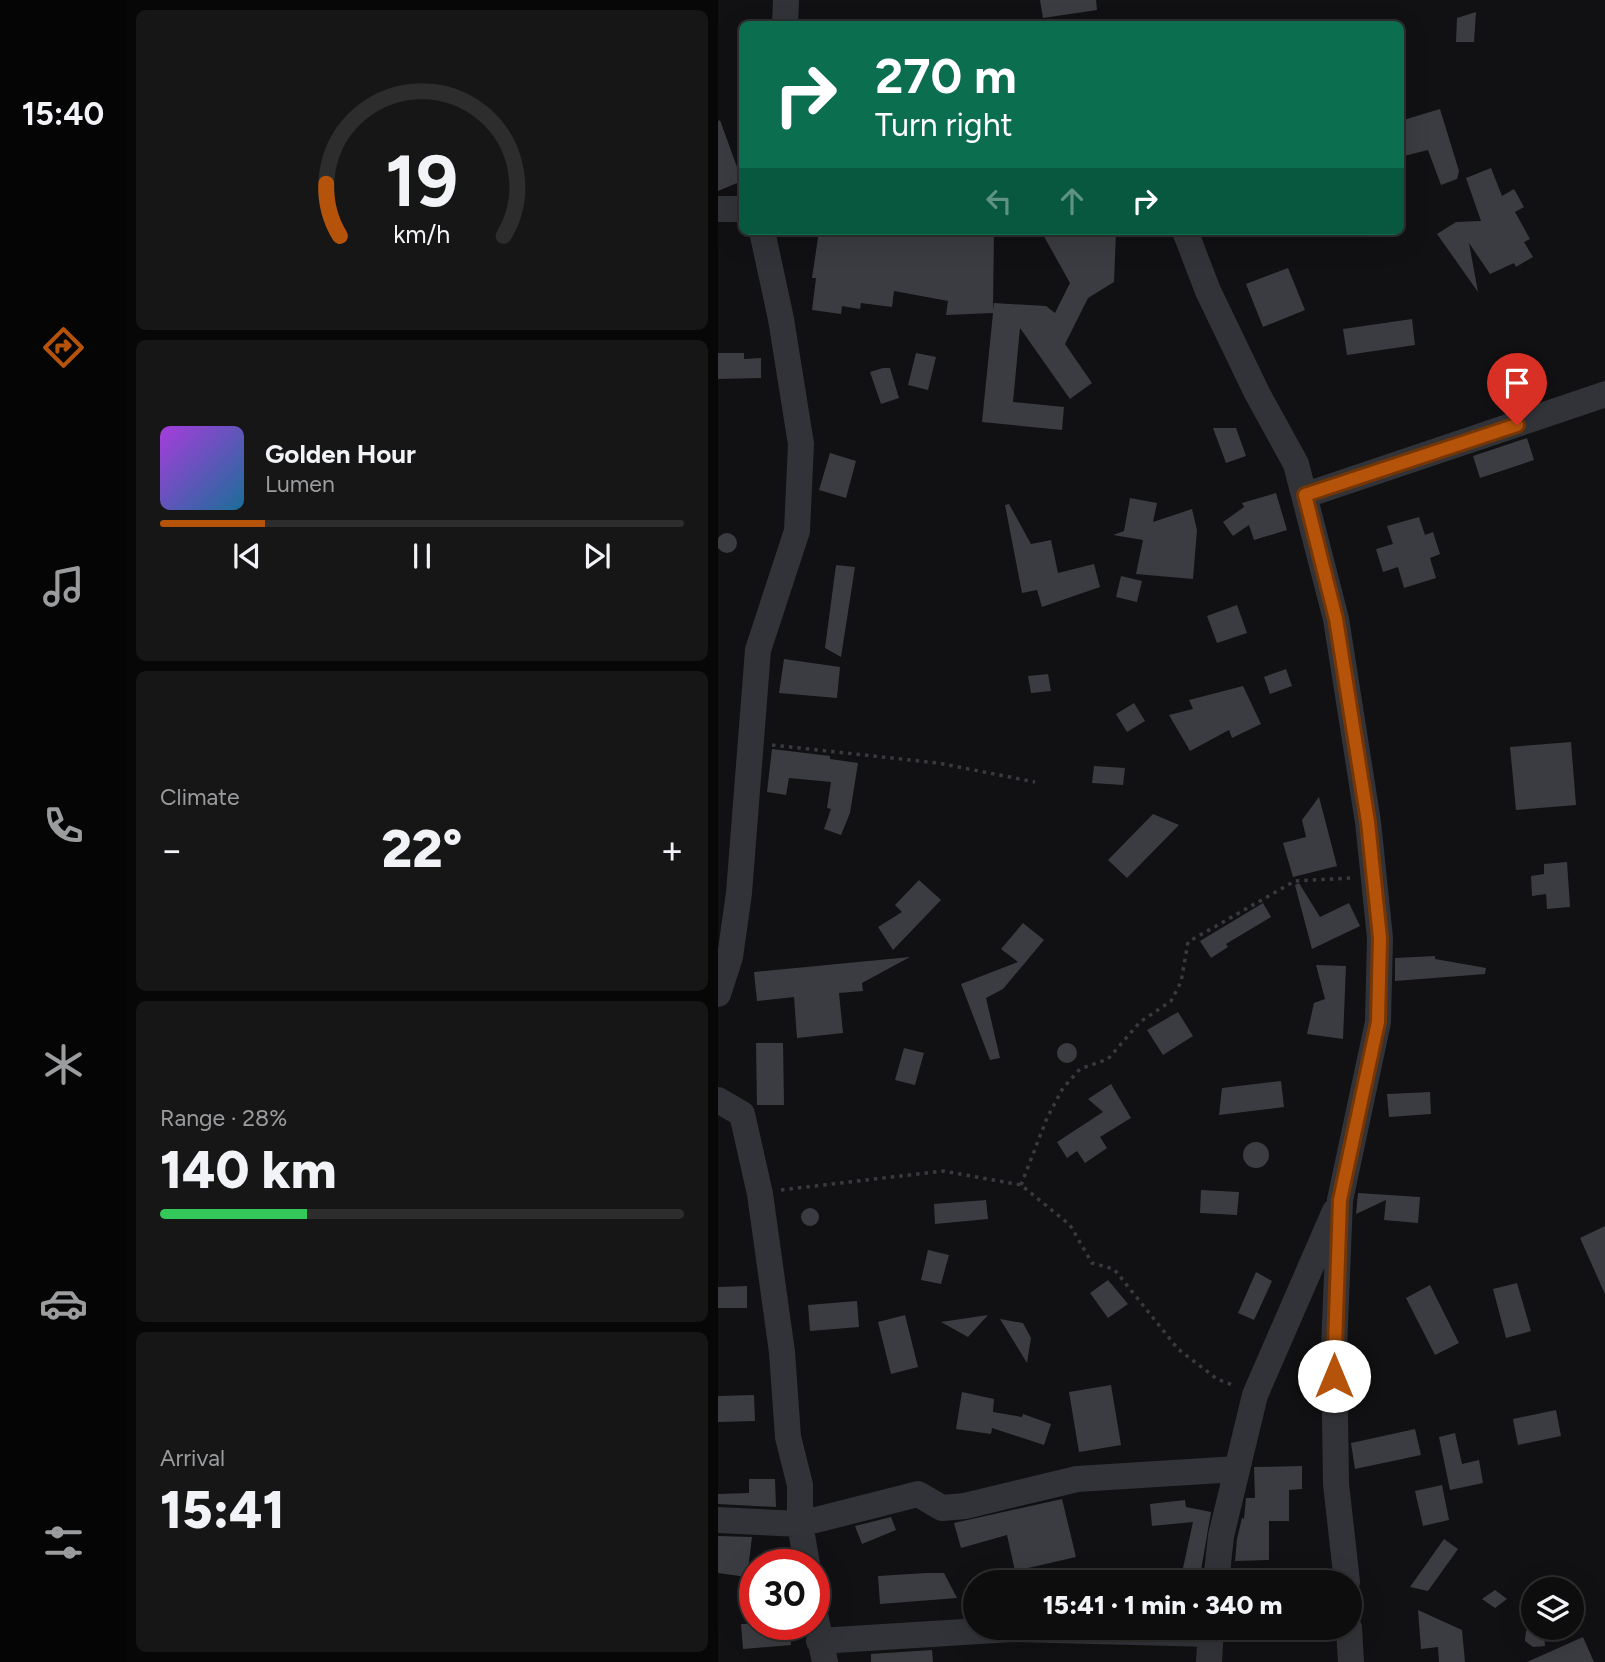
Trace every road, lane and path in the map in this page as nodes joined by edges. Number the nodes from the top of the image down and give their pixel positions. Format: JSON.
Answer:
{"nodes":[{"id":1,"x":786,"y":0,"type":"edge"},
{"id":2,"x":785,"y":21,"type":"edge"},
{"id":3,"x":718,"y":209,"type":"edge"},
{"id":4,"x":739,"y":209,"type":"edge"},
{"id":5,"x":763,"y":235,"type":"edge"},
{"id":6,"x":1187,"y":235,"type":"edge"},
{"id":7,"x":1605,"y":394,"type":"edge"},
{"id":8,"x":1305,"y":495,"type":"junction"},
{"id":9,"x":749,"y":744,"type":"junction"},
{"id":10,"x":1035,"y":782,"type":"dead end"},
{"id":11,"x":1373,"y":882,"type":"junction"},
{"id":12,"x":718,"y":994,"type":"edge"},
{"id":13,"x":718,"y":1100,"type":"edge"},
{"id":14,"x":1021,"y":1185,"type":"junction"},
{"id":15,"x":760,"y":1194,"type":"junction"},
{"id":16,"x":1340,"y":1200,"type":"junction"},
{"id":17,"x":1255,"y":1395,"type":"junction"},
{"id":18,"x":1237,"y":1469,"type":"junction"},
{"id":19,"x":718,"y":1520,"type":"edge"},
{"id":20,"x":800,"y":1524,"type":"junction"},
{"id":21,"x":804,"y":1549,"type":"edge"},
{"id":22,"x":1217,"y":1570,"type":"edge"},
{"id":23,"x":1346,"y":1570,"type":"edge"},
{"id":24,"x":963,"y":1635,"type":"edge"},
{"id":25,"x":1210,"y":1640,"type":"edge"},
{"id":26,"x":1350,"y":1640,"type":"edge"},
{"id":27,"x":822,"y":1651,"type":"edge"},
{"id":28,"x":1209,"y":1662,"type":"edge"},
{"id":29,"x":1351,"y":1662,"type":"edge"}],
"edges":[{"from":1,"to":2,"type":"street"},
{"from":3,"to":4,"type":"street"},
{"from":5,"to":9,"type":"street"},
{"from":6,"to":8,"type":"street"},
{"from":7,"to":8,"type":"street"},
{"from":8,"to":11,"type":"street"},
{"from":9,"to":10,"type":"path"},
{"from":9,"to":12,"type":"street"},
{"from":11,"to":14,"type":"path"},
{"from":11,"to":16,"type":"street"},
{"from":13,"to":15,"type":"street"},
{"from":14,"to":15,"type":"path"},
{"from":14,"to":17,"type":"path"},
{"from":15,"to":20,"type":"street"},
{"from":16,"to":17,"type":"street"},
{"from":16,"to":23,"type":"street"},
{"from":17,"to":18,"type":"street"},
{"from":18,"to":20,"type":"street"},
{"from":18,"to":22,"type":"street"},
{"from":19,"to":20,"type":"street"},
{"from":20,"to":21,"type":"street"},
{"from":24,"to":27,"type":"street"},
{"from":25,"to":28,"type":"street"},
{"from":26,"to":29,"type":"street"}]}
